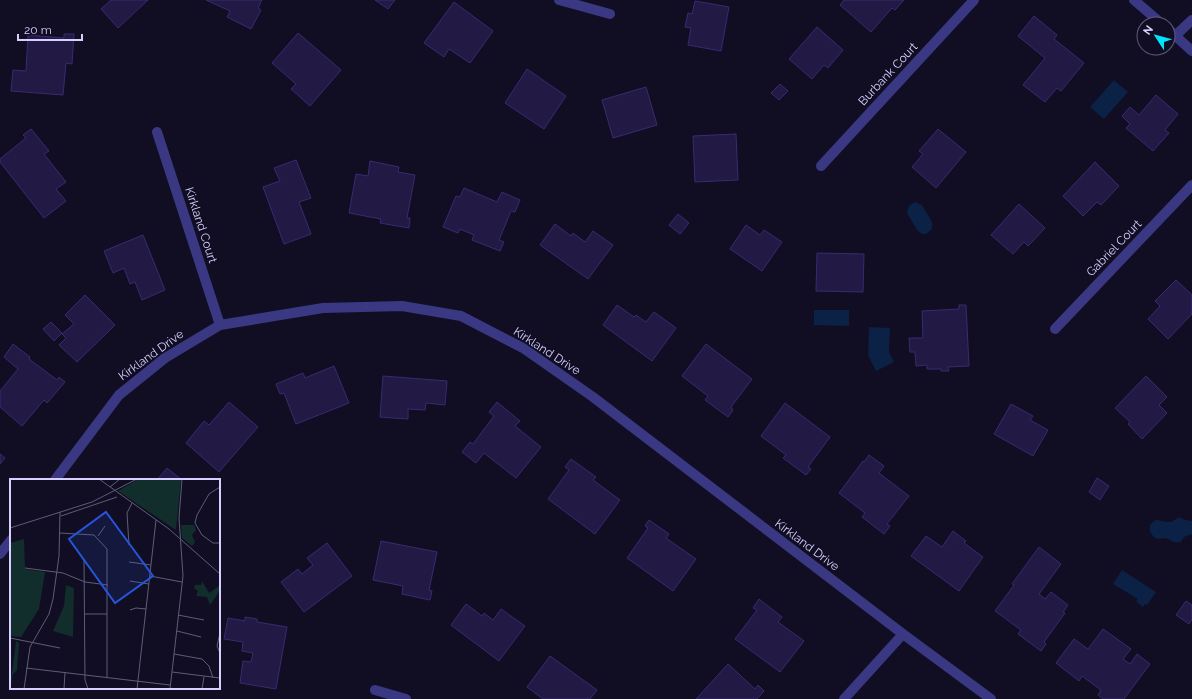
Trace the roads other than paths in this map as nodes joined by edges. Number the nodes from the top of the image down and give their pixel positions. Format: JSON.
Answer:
{"nodes":[{"id":1,"x":558,"y":0,"type":"edge"},
{"id":2,"x":974,"y":0,"type":"edge"},
{"id":3,"x":1134,"y":0,"type":"edge"},
{"id":4,"x":610,"y":14,"type":"dead end"},
{"id":5,"x":1153,"y":16,"type":"edge"},
{"id":6,"x":1192,"y":20,"type":"edge"},
{"id":7,"x":1176,"y":30,"type":"edge"},
{"id":8,"x":1176,"y":36,"type":"edge"},
{"id":9,"x":1192,"y":51,"type":"edge"},
{"id":10,"x":156,"y":132,"type":"dead end"},
{"id":11,"x":821,"y":166,"type":"dead end"},
{"id":12,"x":1192,"y":185,"type":"edge"},
{"id":13,"x":220,"y":325,"type":"junction"},
{"id":14,"x":1055,"y":329,"type":"dead end"},
{"id":15,"x":56,"y":479,"type":"edge"},
{"id":16,"x":10,"y":541,"type":"edge"},
{"id":17,"x":0,"y":554,"type":"edge"},
{"id":18,"x":903,"y":634,"type":"junction"},
{"id":19,"x":375,"y":690,"type":"dead end"},
{"id":20,"x":406,"y":699,"type":"edge"},
{"id":21,"x":844,"y":699,"type":"edge"},
{"id":22,"x":991,"y":699,"type":"edge"}],
"edges":[{"from":1,"to":4,"type":"street"},
{"from":2,"to":11,"type":"street","name":"Burbank Court"},
{"from":3,"to":5,"type":"street"},
{"from":6,"to":7,"type":"street"},
{"from":8,"to":9,"type":"street"},
{"from":10,"to":13,"type":"street","name":"Kirkland Court"},
{"from":12,"to":14,"type":"street","name":"Gabriel Court"},
{"from":13,"to":15,"type":"street","name":"Kirkland Drive"},
{"from":13,"to":18,"type":"street","name":"Kirkland Drive"},
{"from":16,"to":17,"type":"street"},
{"from":18,"to":21,"type":"street"},
{"from":18,"to":22,"type":"street","name":"Kirkland Drive"},
{"from":19,"to":20,"type":"street"}]}
